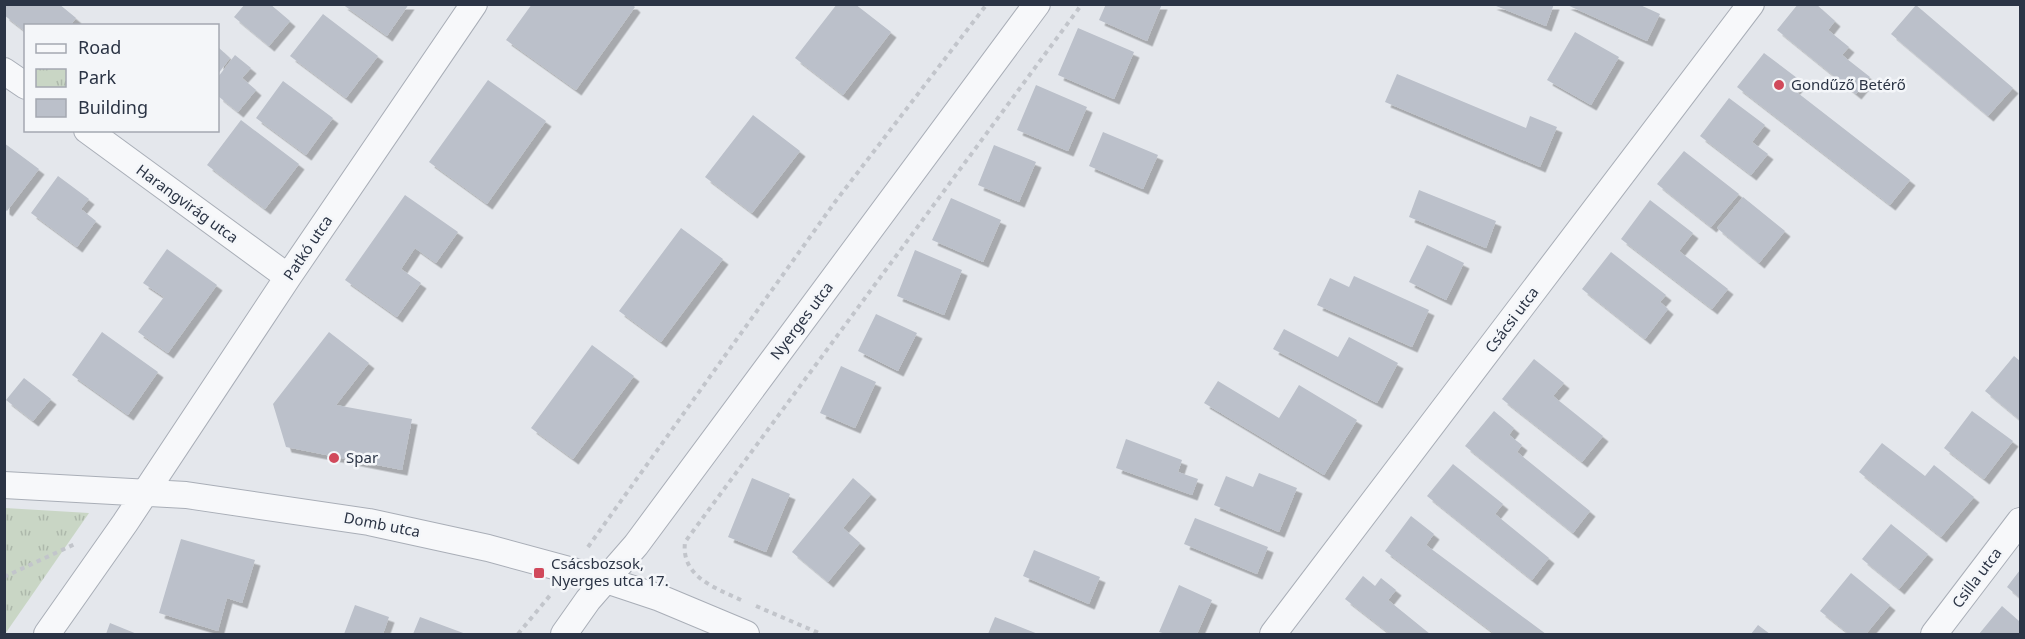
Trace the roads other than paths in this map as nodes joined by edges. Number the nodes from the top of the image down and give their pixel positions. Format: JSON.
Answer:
{"nodes":[{"id":1,"x":474,"y":4,"type":"edge"},
{"id":2,"x":1037,"y":4,"type":"edge"},
{"id":3,"x":1751,"y":4,"type":"edge"},
{"id":4,"x":4,"y":71,"type":"edge"},
{"id":5,"x":24,"y":85,"type":"edge"},
{"id":6,"x":90,"y":132,"type":"edge"},
{"id":7,"x":288,"y":277,"type":"junction"},
{"id":8,"x":4,"y":486,"type":"edge"},
{"id":9,"x":146,"y":493,"type":"junction"},
{"id":10,"x":2020,"y":521,"type":"edge"},
{"id":11,"x":606,"y":580,"type":"junction"},
{"id":12,"x":47,"y":634,"type":"edge"},
{"id":13,"x":564,"y":634,"type":"edge"},
{"id":14,"x":746,"y":634,"type":"edge"},
{"id":15,"x":1273,"y":634,"type":"edge"},
{"id":16,"x":1934,"y":634,"type":"edge"}],
"edges":[{"from":1,"to":7,"type":"street","name":"Patkó utca"},
{"from":2,"to":11,"type":"street","name":"Nyerges utca"},
{"from":3,"to":15,"type":"street","name":"Csácsi utca"},
{"from":4,"to":5,"type":"street"},
{"from":6,"to":7,"type":"street","name":"Harangvirág utca"},
{"from":7,"to":9,"type":"street","name":"Patkó utca"},
{"from":8,"to":9,"type":"street","name":"Domb utca"},
{"from":9,"to":11,"type":"street","name":"Domb utca"},
{"from":9,"to":12,"type":"street","name":"Patkó utca"},
{"from":10,"to":16,"type":"street","name":"Csilla utca"},
{"from":11,"to":13,"type":"street","name":"Nyerges utca"},
{"from":11,"to":14,"type":"street","name":"Domb utca"}]}
